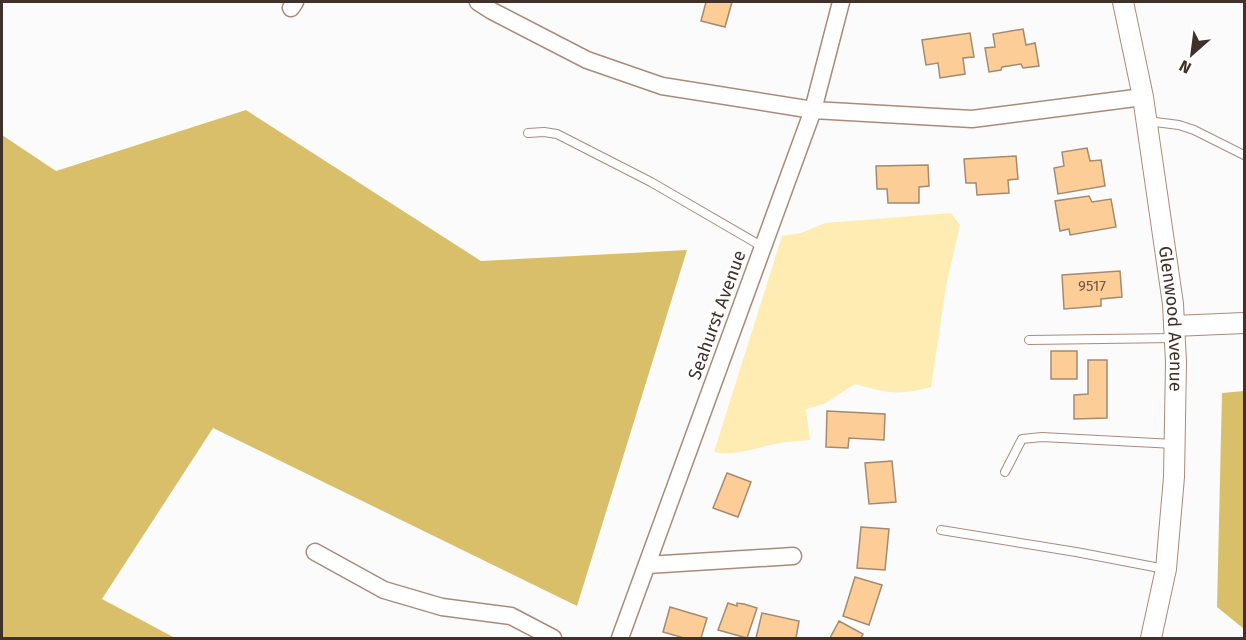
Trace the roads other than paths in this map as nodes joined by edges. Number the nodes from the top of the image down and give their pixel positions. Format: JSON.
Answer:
{"nodes":[{"id":1,"x":478,"y":2,"type":"edge"},
{"id":2,"x":842,"y":2,"type":"edge"},
{"id":3,"x":1123,"y":2,"type":"edge"},
{"id":4,"x":1143,"y":97,"type":"junction"},
{"id":5,"x":813,"y":110,"type":"junction"},
{"id":6,"x":1147,"y":121,"type":"junction"},
{"id":7,"x":528,"y":133,"type":"dead end"},
{"id":8,"x":1245,"y":155,"type":"edge"},
{"id":9,"x":763,"y":247,"type":"junction"},
{"id":10,"x":1245,"y":323,"type":"edge"},
{"id":11,"x":1174,"y":332,"type":"junction"},
{"id":12,"x":1029,"y":340,"type":"dead end"},
{"id":13,"x":1174,"y":444,"type":"junction"},
{"id":14,"x":1005,"y":472,"type":"dead end"},
{"id":15,"x":941,"y":530,"type":"dead end"},
{"id":16,"x":315,"y":552,"type":"dead end"},
{"id":17,"x":793,"y":556,"type":"dead end"},
{"id":18,"x":647,"y":565,"type":"junction"},
{"id":19,"x":1166,"y":569,"type":"junction"},
{"id":20,"x":553,"y":639,"type":"edge"},
{"id":21,"x":620,"y":639,"type":"edge"},
{"id":22,"x":1151,"y":639,"type":"edge"}],
"edges":[{"from":1,"to":5,"type":"street"},
{"from":2,"to":5,"type":"street","name":"Seahurst Avenue"},
{"from":3,"to":4,"type":"street","name":"Glenwood Avenue"},
{"from":4,"to":5,"type":"street"},
{"from":4,"to":6,"type":"street","name":"Glenwood Avenue"},
{"from":5,"to":9,"type":"street","name":"Seahurst Avenue"},
{"from":6,"to":8,"type":"lane"},
{"from":6,"to":11,"type":"street","name":"Glenwood Avenue"},
{"from":7,"to":9,"type":"lane"},
{"from":9,"to":18,"type":"street","name":"Seahurst Avenue"},
{"from":10,"to":11,"type":"street"},
{"from":11,"to":12,"type":"lane"},
{"from":11,"to":13,"type":"street","name":"Glenwood Avenue"},
{"from":13,"to":14,"type":"lane"},
{"from":13,"to":19,"type":"street","name":"Glenwood Avenue"},
{"from":15,"to":19,"type":"lane"},
{"from":16,"to":20,"type":"street"},
{"from":17,"to":18,"type":"street"},
{"from":18,"to":21,"type":"street","name":"Seahurst Avenue"},
{"from":19,"to":22,"type":"street","name":"Glenwood Avenue"}]}
